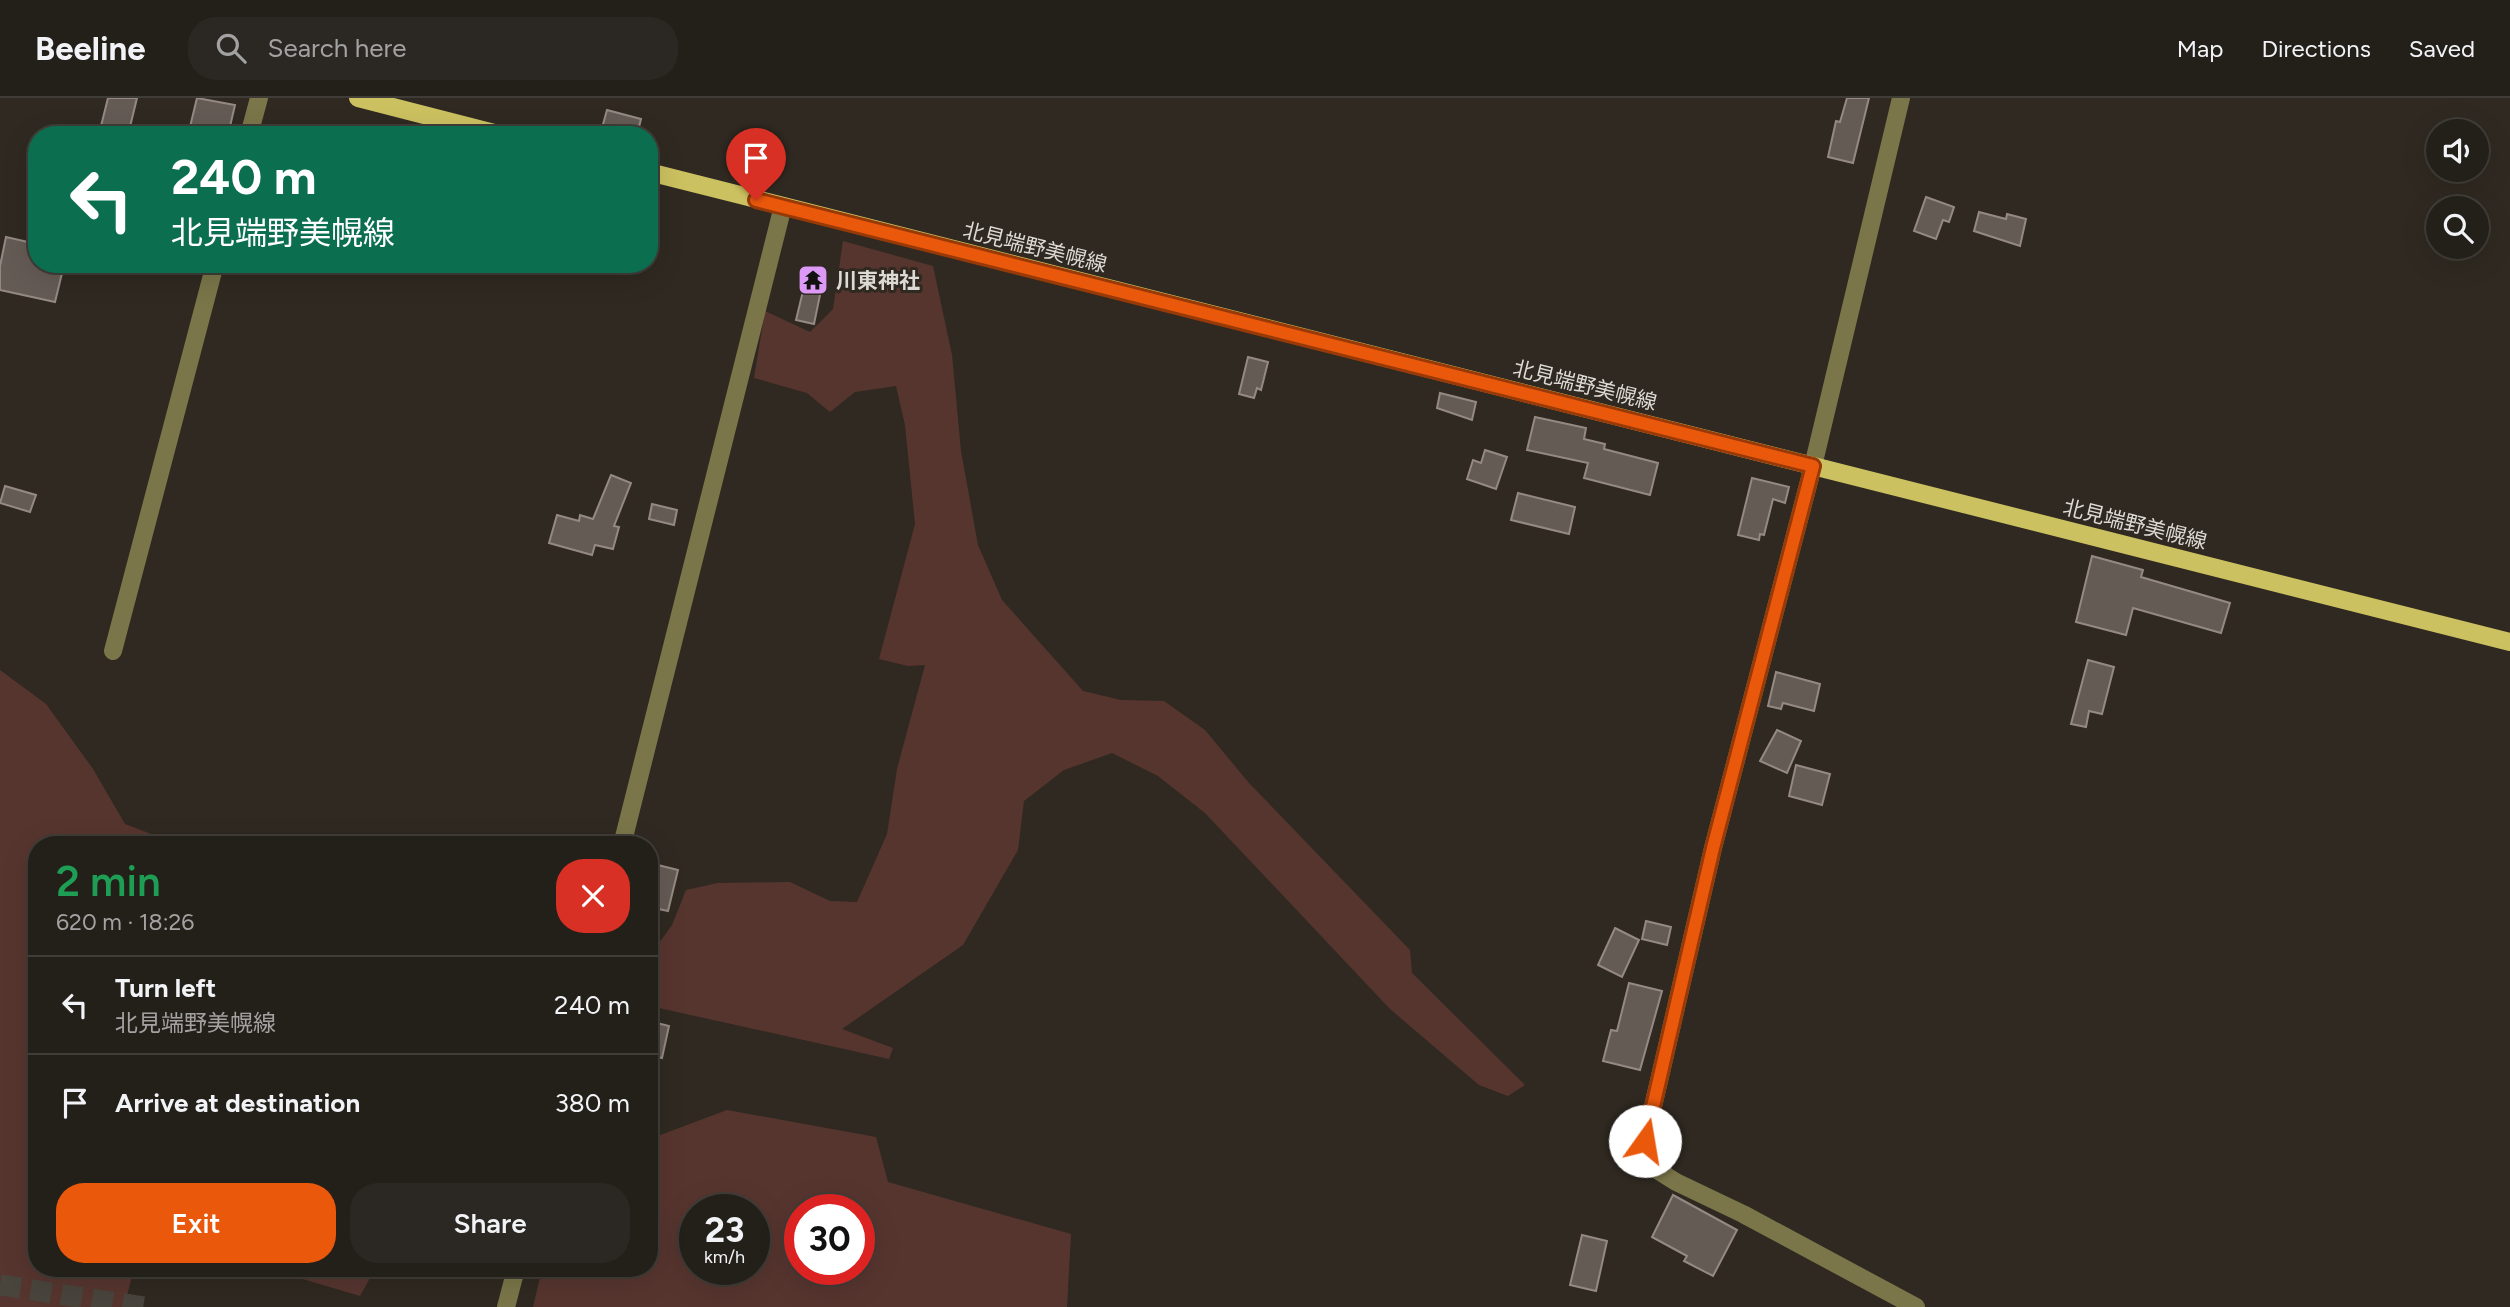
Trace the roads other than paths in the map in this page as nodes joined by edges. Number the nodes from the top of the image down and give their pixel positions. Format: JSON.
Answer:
{"nodes":[{"id":1,"x":259,"y":98,"type":"edge"},
{"id":2,"x":358,"y":98,"type":"edge"},
{"id":3,"x":1901,"y":98,"type":"edge"},
{"id":4,"x":251,"y":126,"type":"edge"},
{"id":5,"x":467,"y":126,"type":"edge"},
{"id":6,"x":658,"y":174,"type":"edge"},
{"id":7,"x":783,"y":206,"type":"junction"},
{"id":8,"x":213,"y":273,"type":"edge"},
{"id":9,"x":1813,"y":466,"type":"junction"},
{"id":10,"x":2510,"y":642,"type":"edge"},
{"id":11,"x":113,"y":651,"type":"dead end"},
{"id":12,"x":624,"y":836,"type":"edge"},
{"id":13,"x":514,"y":1277,"type":"edge"},
{"id":14,"x":506,"y":1307,"type":"edge"},
{"id":15,"x":1916,"y":1307,"type":"edge"}],
"edges":[{"from":1,"to":4,"type":"street"},
{"from":2,"to":5,"type":"main road"},
{"from":3,"to":9,"type":"street"},
{"from":6,"to":7,"type":"main road","name":"北見端野美幌線"},
{"from":7,"to":9,"type":"main road","name":"北見端野美幌線"},
{"from":7,"to":12,"type":"street"},
{"from":8,"to":11,"type":"street"},
{"from":9,"to":10,"type":"main road","name":"北見端野美幌線"},
{"from":9,"to":15,"type":"street"},
{"from":13,"to":14,"type":"street"}]}
